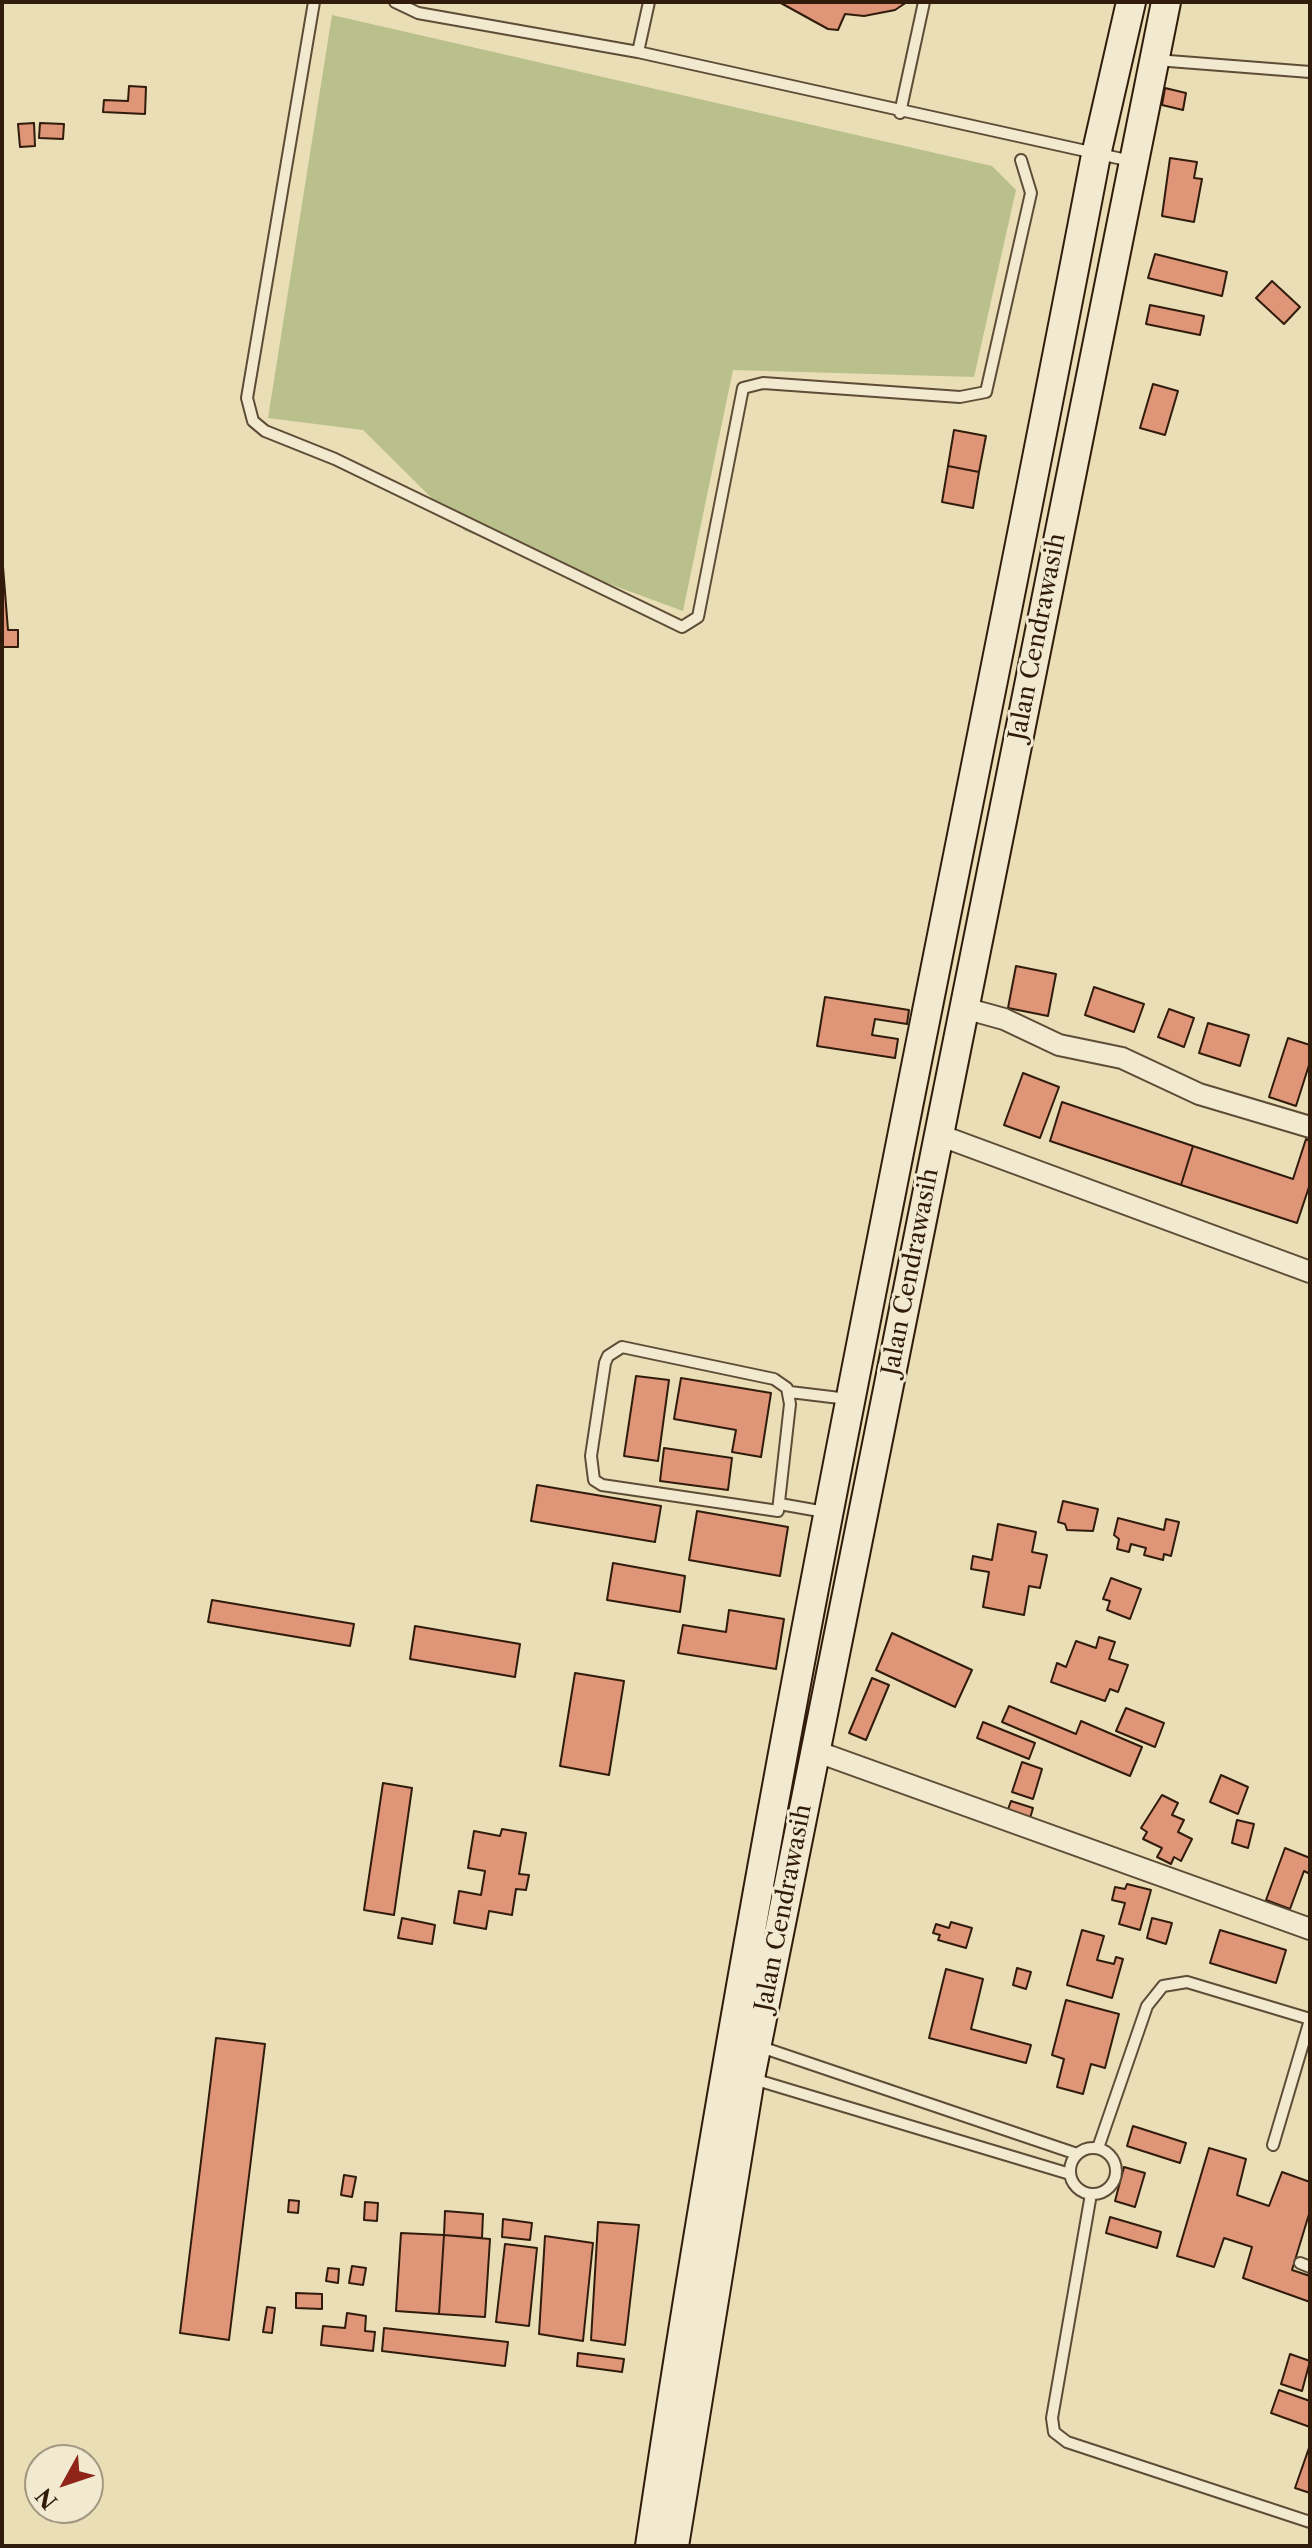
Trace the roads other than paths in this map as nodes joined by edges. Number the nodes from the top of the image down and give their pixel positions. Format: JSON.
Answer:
{"nodes":[{"id":1,"x":314,"y":2,"type":"edge"},
{"id":2,"x":395,"y":2,"type":"edge"},
{"id":3,"x":649,"y":2,"type":"edge"},
{"id":4,"x":924,"y":2,"type":"edge"},
{"id":5,"x":1131,"y":2,"type":"edge"},
{"id":6,"x":1166,"y":2,"type":"edge"},
{"id":7,"x":638,"y":52,"type":"junction"},
{"id":8,"x":1161,"y":61,"type":"junction"},
{"id":9,"x":1310,"y":72,"type":"edge"},
{"id":10,"x":900,"y":113,"type":"junction"},
{"id":11,"x":1096,"y":155,"type":"junction"},
{"id":12,"x":1021,"y":160,"type":"dead end"},
{"id":13,"x":1135,"y":162,"type":"junction"},
{"id":14,"x":964,"y":1008,"type":"junction"},
{"id":15,"x":1310,"y":1127,"type":"edge"},
{"id":16,"x":939,"y":1135,"type":"junction"},
{"id":17,"x":1310,"y":1272,"type":"edge"},
{"id":18,"x":790,"y":1392,"type":"junction"},
{"id":19,"x":853,"y":1399,"type":"junction"},
{"id":20,"x":780,"y":1504,"type":"junction"},
{"id":21,"x":831,"y":1513,"type":"junction"},
{"id":22,"x":815,"y":1751,"type":"junction"},
{"id":23,"x":1310,"y":1929,"type":"edge"},
{"id":24,"x":1310,"y":2019,"type":"edge"},
{"id":25,"x":745,"y":2042,"type":"junction"},
{"id":26,"x":739,"y":2074,"type":"junction"},
{"id":27,"x":1273,"y":2145,"type":"dead end"},
{"id":28,"x":1098,"y":2148,"type":"junction"},
{"id":29,"x":1077,"y":2154,"type":"junction"},
{"id":30,"x":1070,"y":2174,"type":"junction"},
{"id":31,"x":1091,"y":2194,"type":"junction"},
{"id":32,"x":1310,"y":2522,"type":"edge"},
{"id":33,"x":650,"y":2546,"type":"edge"},
{"id":34,"x":674,"y":2546,"type":"edge"}],
"edges":[{"from":1,"to":12,"type":"lane"},
{"from":2,"to":7,"type":"lane"},
{"from":3,"to":7,"type":"lane"},
{"from":4,"to":10,"type":"lane"},
{"from":5,"to":11,"type":"main road","name":"Jalan Cendrawasih"},
{"from":6,"to":8,"type":"main road","name":"Jalan Cendrawasih"},
{"from":7,"to":10,"type":"lane"},
{"from":8,"to":9,"type":"lane"},
{"from":8,"to":13,"type":"main road","name":"Jalan Cendrawasih"},
{"from":10,"to":11,"type":"lane"},
{"from":11,"to":13,"type":"lane"},
{"from":11,"to":19,"type":"main road","name":"Jalan Cendrawasih"},
{"from":13,"to":14,"type":"main road","name":"Jalan Cendrawasih"},
{"from":14,"to":15,"type":"street"},
{"from":14,"to":16,"type":"main road","name":"Jalan Cendrawasih"},
{"from":16,"to":17,"type":"street"},
{"from":16,"to":22,"type":"main road","name":"Jalan Cendrawasih"},
{"from":18,"to":19,"type":"lane"},
{"from":18,"to":20,"type":"lane"},
{"from":18,"to":20,"type":"lane"},
{"from":19,"to":21,"type":"main road","name":"Jalan Cendrawasih"},
{"from":20,"to":21,"type":"lane"},
{"from":21,"to":25,"type":"main road","name":"Jalan Cendrawasih"},
{"from":22,"to":23,"type":"street"},
{"from":22,"to":25,"type":"main road","name":"Jalan Cendrawasih"},
{"from":24,"to":27,"type":"lane"},
{"from":24,"to":28,"type":"lane"},
{"from":25,"to":26,"type":"main road","name":"Jalan Cendrawasih"},
{"from":25,"to":29,"type":"lane"},
{"from":26,"to":30,"type":"lane"},
{"from":26,"to":33,"type":"main road","name":"Jalan Cendrawasih"},
{"from":26,"to":34,"type":"main road","name":"Jalan Cendrawasih"},
{"from":28,"to":29,"type":"lane"},
{"from":28,"to":31,"type":"lane"},
{"from":29,"to":30,"type":"lane"},
{"from":30,"to":31,"type":"lane"},
{"from":31,"to":32,"type":"lane"}]}
